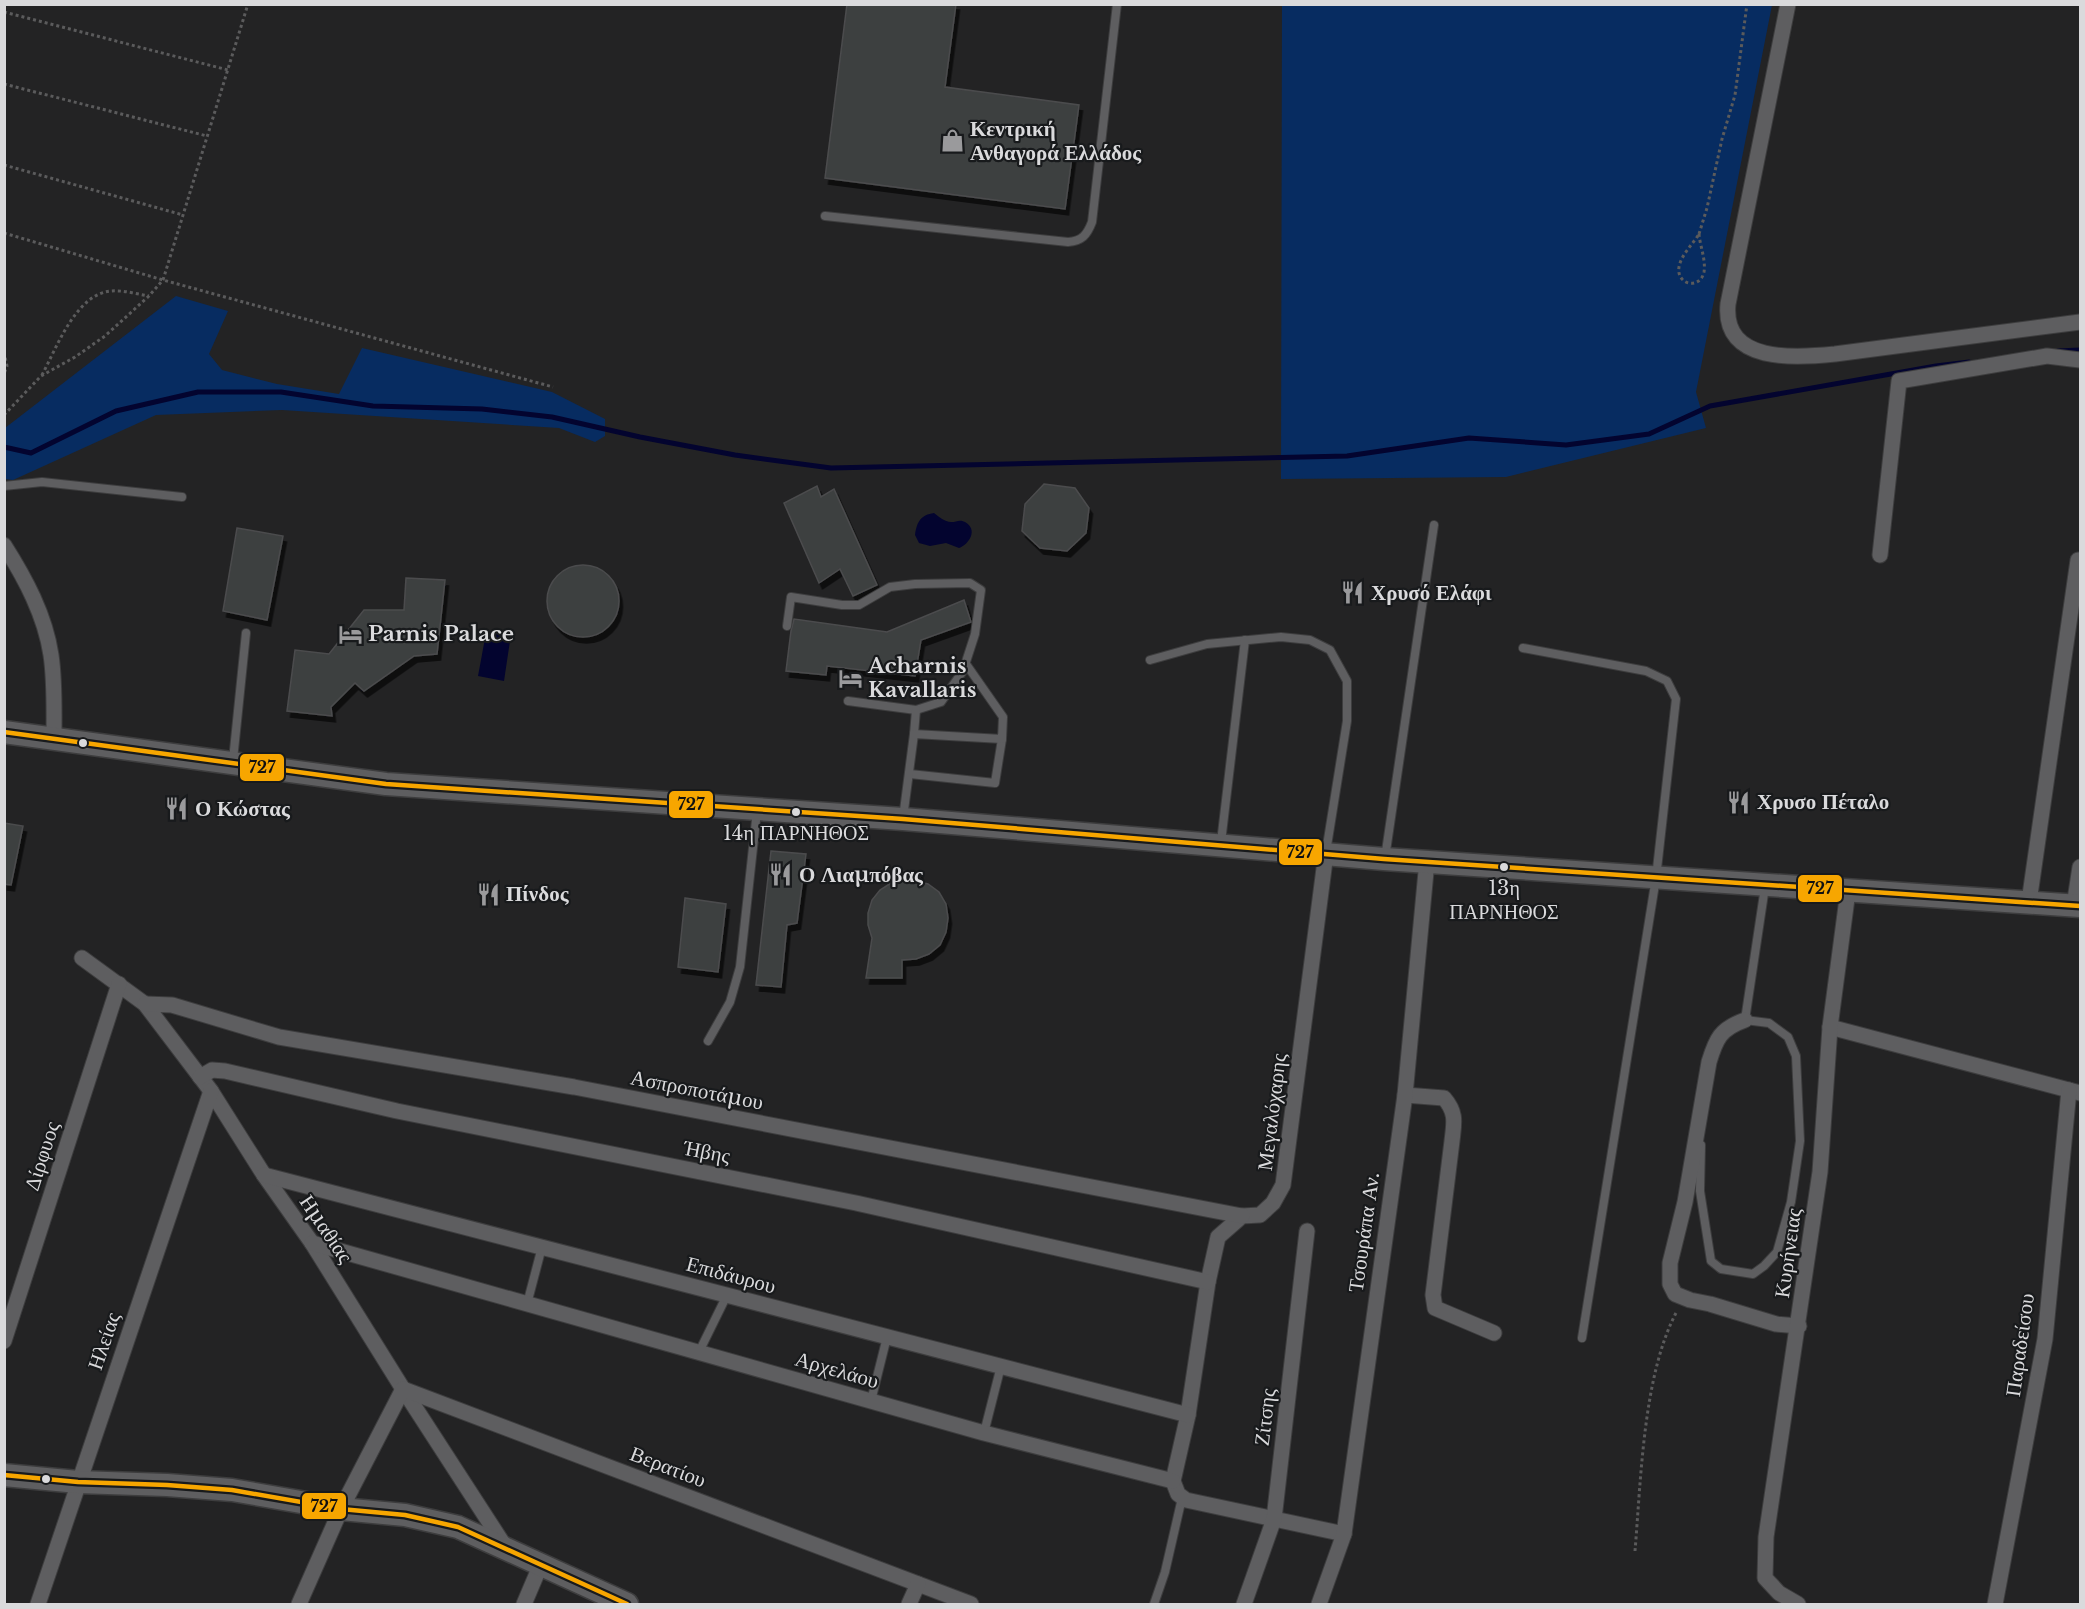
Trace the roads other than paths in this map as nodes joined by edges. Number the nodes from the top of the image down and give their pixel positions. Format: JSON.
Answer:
{"nodes":[{"id":1,"x":1118,"y":4,"type":"edge"},
{"id":2,"x":1788,"y":4,"type":"edge"},
{"id":3,"x":825,"y":216,"type":"dead end"},
{"id":4,"x":2080,"y":322,"type":"edge"},
{"id":5,"x":2080,"y":360,"type":"edge"},
{"id":6,"x":4,"y":486,"type":"edge"},
{"id":7,"x":182,"y":497,"type":"dead end"},
{"id":8,"x":1434,"y":525,"type":"dead end"},
{"id":9,"x":4,"y":545,"type":"edge"},
{"id":10,"x":1881,"y":555,"type":"dead end"},
{"id":11,"x":2078,"y":560,"type":"dead end"},
{"id":12,"x":788,"y":626,"type":"dead end"},
{"id":13,"x":246,"y":633,"type":"dead end"},
{"id":14,"x":1245,"y":640,"type":"junction"},
{"id":15,"x":1523,"y":648,"type":"dead end"},
{"id":16,"x":1150,"y":660,"type":"dead end"},
{"id":17,"x":966,"y":664,"type":"junction"},
{"id":18,"x":848,"y":701,"type":"dead end"},
{"id":19,"x":916,"y":710,"type":"junction"},
{"id":20,"x":4,"y":732,"type":"edge"},
{"id":21,"x":914,"y":735,"type":"junction"},
{"id":22,"x":54,"y":738,"type":"junction"},
{"id":23,"x":1002,"y":739,"type":"junction"},
{"id":24,"x":233,"y":762,"type":"junction"},
{"id":25,"x":910,"y":774,"type":"junction"},
{"id":26,"x":758,"y":810,"type":"junction"},
{"id":27,"x":903,"y":819,"type":"junction"},
{"id":28,"x":1220,"y":847,"type":"junction"},
{"id":29,"x":1326,"y":854,"type":"junction"},
{"id":30,"x":1384,"y":859,"type":"junction"},
{"id":31,"x":1427,"y":861,"type":"junction"},
{"id":32,"x":2080,"y":867,"type":"edge"},
{"id":33,"x":1656,"y":878,"type":"junction"},
{"id":34,"x":1766,"y":884,"type":"junction"},
{"id":35,"x":1848,"y":891,"type":"junction"},
{"id":36,"x":2029,"y":902,"type":"junction"},
{"id":37,"x":2077,"y":906,"type":"edge"},
{"id":38,"x":82,"y":958,"type":"dead end"},
{"id":39,"x":119,"y":984,"type":"junction"},
{"id":40,"x":145,"y":1004,"type":"junction"},
{"id":41,"x":1745,"y":1020,"type":"junction"},
{"id":42,"x":1830,"y":1027,"type":"junction"},
{"id":43,"x":708,"y":1041,"type":"dead end"},
{"id":44,"x":200,"y":1077,"type":"junction"},
{"id":45,"x":211,"y":1091,"type":"junction"},
{"id":46,"x":2075,"y":1091,"type":"edge"},
{"id":47,"x":1405,"y":1095,"type":"junction"},
{"id":48,"x":1701,"y":1108,"type":"junction"},
{"id":49,"x":264,"y":1175,"type":"junction"},
{"id":50,"x":1242,"y":1216,"type":"junction"},
{"id":51,"x":1307,"y":1230,"type":"dead end"},
{"id":52,"x":312,"y":1243,"type":"junction"},
{"id":53,"x":542,"y":1247,"type":"junction"},
{"id":54,"x":1208,"y":1282,"type":"junction"},
{"id":55,"x":727,"y":1295,"type":"junction"},
{"id":56,"x":527,"y":1304,"type":"junction"},
{"id":57,"x":1799,"y":1326,"type":"junction"},
{"id":58,"x":1494,"y":1333,"type":"dead end"},
{"id":59,"x":888,"y":1337,"type":"junction"},
{"id":60,"x":1582,"y":1338,"type":"dead end"},
{"id":61,"x":4,"y":1341,"type":"edge"},
{"id":62,"x":699,"y":1352,"type":"junction"},
{"id":63,"x":1001,"y":1366,"type":"junction"},
{"id":64,"x":403,"y":1389,"type":"junction"},
{"id":65,"x":871,"y":1401,"type":"junction"},
{"id":66,"x":1188,"y":1415,"type":"junction"},
{"id":67,"x":984,"y":1433,"type":"junction"},
{"id":68,"x":4,"y":1475,"type":"edge"},
{"id":69,"x":1173,"y":1481,"type":"junction"},
{"id":70,"x":78,"y":1482,"type":"junction"},
{"id":71,"x":1182,"y":1498,"type":"junction"},
{"id":72,"x":341,"y":1509,"type":"junction"},
{"id":73,"x":1274,"y":1519,"type":"junction"},
{"id":74,"x":1344,"y":1534,"type":"junction"},
{"id":75,"x":507,"y":1549,"type":"junction"},
{"id":76,"x":541,"y":1564,"type":"junction"},
{"id":77,"x":918,"y":1584,"type":"junction"},
{"id":78,"x":626,"y":1604,"type":"edge"},
{"id":79,"x":38,"y":1605,"type":"edge"},
{"id":80,"x":299,"y":1605,"type":"edge"},
{"id":81,"x":524,"y":1605,"type":"edge"},
{"id":82,"x":909,"y":1605,"type":"edge"},
{"id":83,"x":971,"y":1605,"type":"edge"},
{"id":84,"x":1154,"y":1605,"type":"edge"},
{"id":85,"x":1244,"y":1605,"type":"edge"},
{"id":86,"x":1319,"y":1605,"type":"edge"},
{"id":87,"x":1798,"y":1605,"type":"edge"},
{"id":88,"x":1995,"y":1605,"type":"edge"}],
"edges":[{"from":1,"to":3,"type":"lane"},
{"from":2,"to":4,"type":"street"},
{"from":5,"to":10,"type":"street"},
{"from":6,"to":7,"type":"lane"},
{"from":8,"to":30,"type":"lane"},
{"from":9,"to":22,"type":"street"},
{"from":11,"to":36,"type":"street"},
{"from":12,"to":17,"type":"lane"},
{"from":13,"to":24,"type":"lane"},
{"from":14,"to":16,"type":"lane"},
{"from":14,"to":28,"type":"lane"},
{"from":14,"to":29,"type":"lane"},
{"from":15,"to":33,"type":"lane"},
{"from":17,"to":19,"type":"lane"},
{"from":17,"to":23,"type":"lane"},
{"from":18,"to":19,"type":"lane"},
{"from":19,"to":21,"type":"lane"},
{"from":20,"to":22,"type":"main road"},
{"from":21,"to":23,"type":"lane"},
{"from":21,"to":25,"type":"lane"},
{"from":22,"to":24,"type":"main road"},
{"from":23,"to":25,"type":"lane"},
{"from":24,"to":26,"type":"main road"},
{"from":25,"to":27,"type":"lane"},
{"from":26,"to":27,"type":"main road"},
{"from":26,"to":43,"type":"lane"},
{"from":27,"to":28,"type":"main road"},
{"from":28,"to":29,"type":"main road"},
{"from":29,"to":30,"type":"main road"},
{"from":29,"to":50,"type":"street","name":"Μεγαλόχαρης"},
{"from":30,"to":31,"type":"main road"},
{"from":31,"to":33,"type":"main road"},
{"from":31,"to":47,"type":"street","name":"Τσουράπα Αν."},
{"from":32,"to":37,"type":"street"},
{"from":33,"to":34,"type":"main road"},
{"from":33,"to":60,"type":"lane"},
{"from":34,"to":35,"type":"main road"},
{"from":34,"to":41,"type":"lane"},
{"from":35,"to":36,"type":"main road"},
{"from":35,"to":42,"type":"street","name":"Κυρήνειας"},
{"from":36,"to":37,"type":"main road"},
{"from":38,"to":39,"type":"street","name":"Ημαθίας"},
{"from":39,"to":40,"type":"street","name":"Ημαθίας"},
{"from":39,"to":61,"type":"street","name":"Δίρφυος"},
{"from":40,"to":44,"type":"street","name":"Ημαθίας"},
{"from":40,"to":50,"type":"street","name":"Ασπροποτάμου"},
{"from":41,"to":48,"type":"street"},
{"from":41,"to":48,"type":"lane"},
{"from":42,"to":46,"type":"street"},
{"from":42,"to":57,"type":"street","name":"Κυρήνειας"},
{"from":44,"to":45,"type":"street","name":"Ημαθίας"},
{"from":44,"to":54,"type":"street","name":"Ήβης"},
{"from":45,"to":49,"type":"street","name":"Ημαθίας"},
{"from":45,"to":70,"type":"street","name":"Ηλείας"},
{"from":46,"to":88,"type":"street","name":"Παραδείσου"},
{"from":47,"to":58,"type":"street"},
{"from":47,"to":74,"type":"street","name":"Τσουράπα Αν."},
{"from":48,"to":57,"type":"street"},
{"from":49,"to":52,"type":"street","name":"Ημαθίας"},
{"from":49,"to":53,"type":"street","name":"Επιδάυρου"},
{"from":50,"to":54,"type":"street","name":"Μεγαλόχαρης"},
{"from":51,"to":73,"type":"street","name":"Ζίτσης"},
{"from":52,"to":56,"type":"street","name":"Αρχελάου"},
{"from":52,"to":64,"type":"street","name":"Ημαθίας"},
{"from":53,"to":55,"type":"street","name":"Επιδάυρου"},
{"from":53,"to":56,"type":"lane"},
{"from":54,"to":66,"type":"street","name":"Μεγαλόχαρης"},
{"from":55,"to":59,"type":"street","name":"Επιδάυρου"},
{"from":55,"to":62,"type":"lane"},
{"from":56,"to":62,"type":"street","name":"Αρχελάου"},
{"from":57,"to":87,"type":"street","name":"Κυρήνειας"},
{"from":59,"to":63,"type":"street","name":"Επιδάυρου"},
{"from":59,"to":65,"type":"lane"},
{"from":62,"to":65,"type":"street","name":"Αρχελάου"},
{"from":63,"to":66,"type":"street","name":"Επιδάυρου"},
{"from":63,"to":67,"type":"lane"},
{"from":64,"to":72,"type":"street"},
{"from":64,"to":75,"type":"street","name":"Ημαθίας"},
{"from":64,"to":77,"type":"street","name":"Βερατίου"},
{"from":65,"to":67,"type":"street","name":"Αρχελάου"},
{"from":66,"to":69,"type":"street","name":"Μεγαλόχαρης"},
{"from":67,"to":69,"type":"street","name":"Αρχελάου"},
{"from":68,"to":70,"type":"main road"},
{"from":69,"to":71,"type":"street"},
{"from":70,"to":72,"type":"main road"},
{"from":70,"to":79,"type":"street","name":"Ηλείας"},
{"from":71,"to":73,"type":"street"},
{"from":71,"to":84,"type":"lane"},
{"from":72,"to":75,"type":"main road"},
{"from":72,"to":80,"type":"street"},
{"from":73,"to":74,"type":"street"},
{"from":73,"to":85,"type":"street","name":"Ζίτσης"},
{"from":74,"to":86,"type":"street","name":"Τσουράπα Αν."},
{"from":75,"to":76,"type":"main road"},
{"from":76,"to":78,"type":"main road"},
{"from":76,"to":81,"type":"street"},
{"from":77,"to":82,"type":"street"},
{"from":77,"to":83,"type":"street","name":"Βερατίου"}]}
